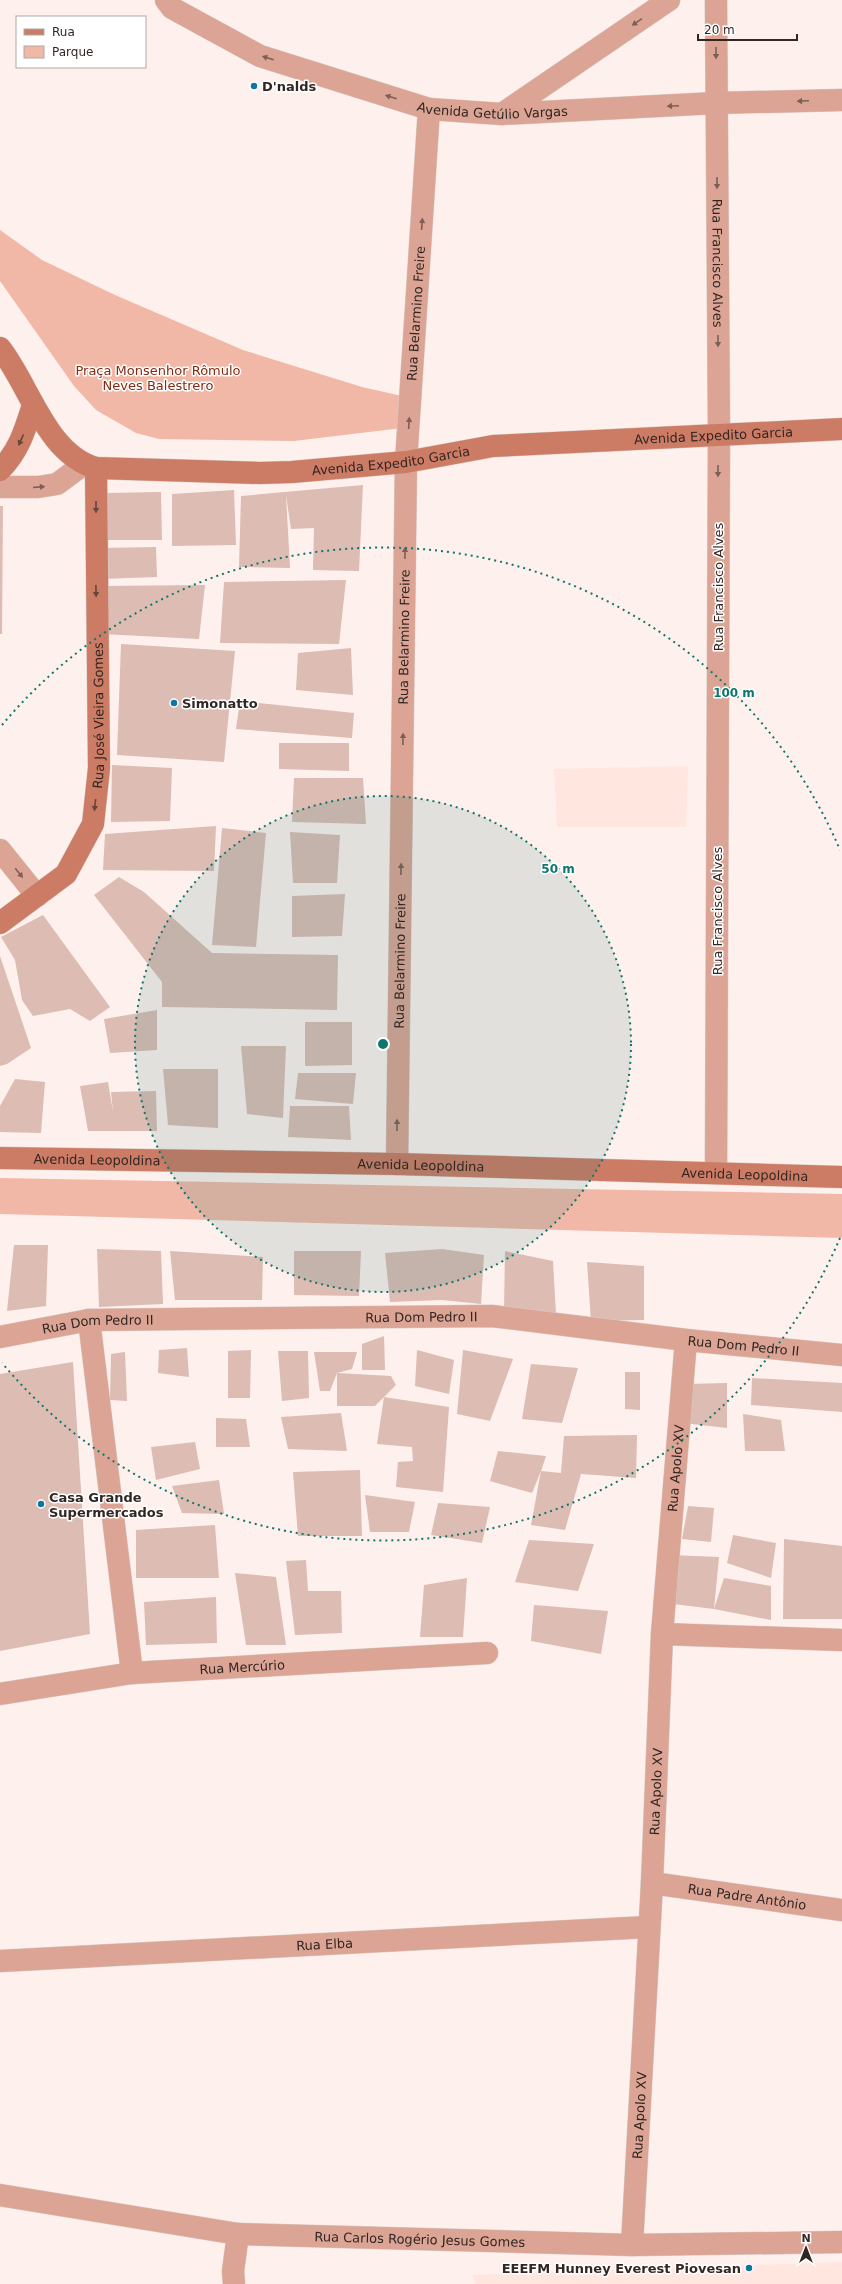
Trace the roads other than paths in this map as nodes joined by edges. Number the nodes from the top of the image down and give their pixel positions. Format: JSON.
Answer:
{"nodes":[{"id":1,"x":669,"y":0,"type":"edge"},
{"id":2,"x":716,"y":0,"type":"edge"},
{"id":3,"x":171,"y":3,"type":"edge"},
{"id":4,"x":842,"y":100,"type":"edge"},
{"id":5,"x":716,"y":103,"type":"junction"},
{"id":6,"x":429,"y":110,"type":"junction"},
{"id":7,"x":502,"y":114,"type":"junction"},
{"id":8,"x":0,"y":348,"type":"edge"},
{"id":9,"x":33,"y":405,"type":"junction"},
{"id":10,"x":842,"y":429,"type":"edge"},
{"id":11,"x":718,"y":434,"type":"junction"},
{"id":12,"x":406,"y":462,"type":"junction"},
{"id":13,"x":90,"y":466,"type":"junction"},
{"id":14,"x":0,"y":470,"type":"edge"},
{"id":15,"x":0,"y":487,"type":"edge"},
{"id":16,"x":0,"y":850,"type":"edge"},
{"id":17,"x":37,"y":896,"type":"junction"},
{"id":18,"x":2,"y":920,"type":"edge"},
{"id":19,"x":0,"y":1158,"type":"edge"},
{"id":20,"x":397,"y":1164,"type":"junction"},
{"id":21,"x":716,"y":1173,"type":"junction"},
{"id":22,"x":842,"y":1177,"type":"edge"},
{"id":23,"x":89,"y":1320,"type":"junction"},
{"id":24,"x":0,"y":1337,"type":"edge"},
{"id":25,"x":686,"y":1340,"type":"junction"},
{"id":26,"x":842,"y":1355,"type":"edge"},
{"id":27,"x":662,"y":1634,"type":"junction"},
{"id":28,"x":842,"y":1640,"type":"edge"},
{"id":29,"x":487,"y":1653,"type":"dead end"},
{"id":30,"x":132,"y":1673,"type":"junction"},
{"id":31,"x":0,"y":1694,"type":"edge"},
{"id":32,"x":652,"y":1883,"type":"junction"},
{"id":33,"x":842,"y":1910,"type":"edge"},
{"id":34,"x":648,"y":1927,"type":"junction"},
{"id":35,"x":0,"y":1962,"type":"edge"},
{"id":36,"x":0,"y":2195,"type":"edge"},
{"id":37,"x":238,"y":2234,"type":"junction"},
{"id":38,"x":842,"y":2242,"type":"edge"},
{"id":39,"x":632,"y":2244,"type":"junction"},
{"id":40,"x":231,"y":2280,"type":"edge"}],
"edges":[{"from":1,"to":7,"type":"street","one_way":true},
{"from":2,"to":5,"type":"street","name":"Rua Francisco Alves","one_way":true},
{"from":6,"to":3,"type":"street","name":"Avenida Getúlio Vargas","one_way":true},
{"from":4,"to":5,"type":"street","name":"Avenida Getúlio Vargas","one_way":true},
{"from":5,"to":7,"type":"street","name":"Avenida Getúlio Vargas","one_way":true},
{"from":5,"to":11,"type":"street","name":"Rua Francisco Alves","one_way":true},
{"from":6,"to":7,"type":"street","name":"Avenida Getúlio Vargas"},
{"from":12,"to":6,"type":"street","name":"Rua Belarmino Freire","one_way":true},
{"from":8,"to":9,"type":"street"},
{"from":9,"to":13,"type":"street"},
{"from":9,"to":14,"type":"street","one_way":true},
{"from":10,"to":11,"type":"street","name":"Avenida Expedito Garcia"},
{"from":11,"to":12,"type":"street","name":"Avenida Expedito Garcia"},
{"from":11,"to":21,"type":"street","name":"Rua Francisco Alves","one_way":true},
{"from":12,"to":13,"type":"street","name":"Avenida Expedito Garcia"},
{"from":20,"to":12,"type":"street","name":"Rua Belarmino Freire","one_way":true},
{"from":15,"to":13,"type":"street","one_way":true},
{"from":13,"to":17,"type":"street","name":"Rua José Vieira Gomes","one_way":true},
{"from":16,"to":17,"type":"street","one_way":true},
{"from":17,"to":18,"type":"street","name":"Rua José Vieira Gomes"},
{"from":19,"to":20,"type":"street","name":"Avenida Leopoldina"},
{"from":20,"to":21,"type":"street","name":"Avenida Leopoldina"},
{"from":21,"to":22,"type":"street","name":"Avenida Leopoldina"},
{"from":23,"to":24,"type":"street","name":"Rua Dom Pedro II"},
{"from":23,"to":25,"type":"street","name":"Rua Dom Pedro II"},
{"from":23,"to":30,"type":"street"},
{"from":25,"to":26,"type":"street","name":"Rua Dom Pedro II"},
{"from":25,"to":27,"type":"street","name":"Rua Apolo XV"},
{"from":27,"to":28,"type":"street"},
{"from":27,"to":32,"type":"street","name":"Rua Apolo XV"},
{"from":29,"to":30,"type":"street","name":"Rua Mercúrio"},
{"from":30,"to":31,"type":"street","name":"Rua Mercúrio"},
{"from":32,"to":33,"type":"street","name":"Rua Padre Antônio"},
{"from":32,"to":34,"type":"street","name":"Rua Apolo XV"},
{"from":34,"to":35,"type":"street","name":"Rua Elba"},
{"from":34,"to":39,"type":"street","name":"Rua Apolo XV"},
{"from":36,"to":37,"type":"street","name":"Rua Carlos Rogério Jesus Gomes"},
{"from":37,"to":39,"type":"street","name":"Rua Carlos Rogério Jesus Gomes"},
{"from":37,"to":40,"type":"street"},
{"from":38,"to":39,"type":"street","name":"Rua Carlos Rogério Jesus Gomes"}]}
